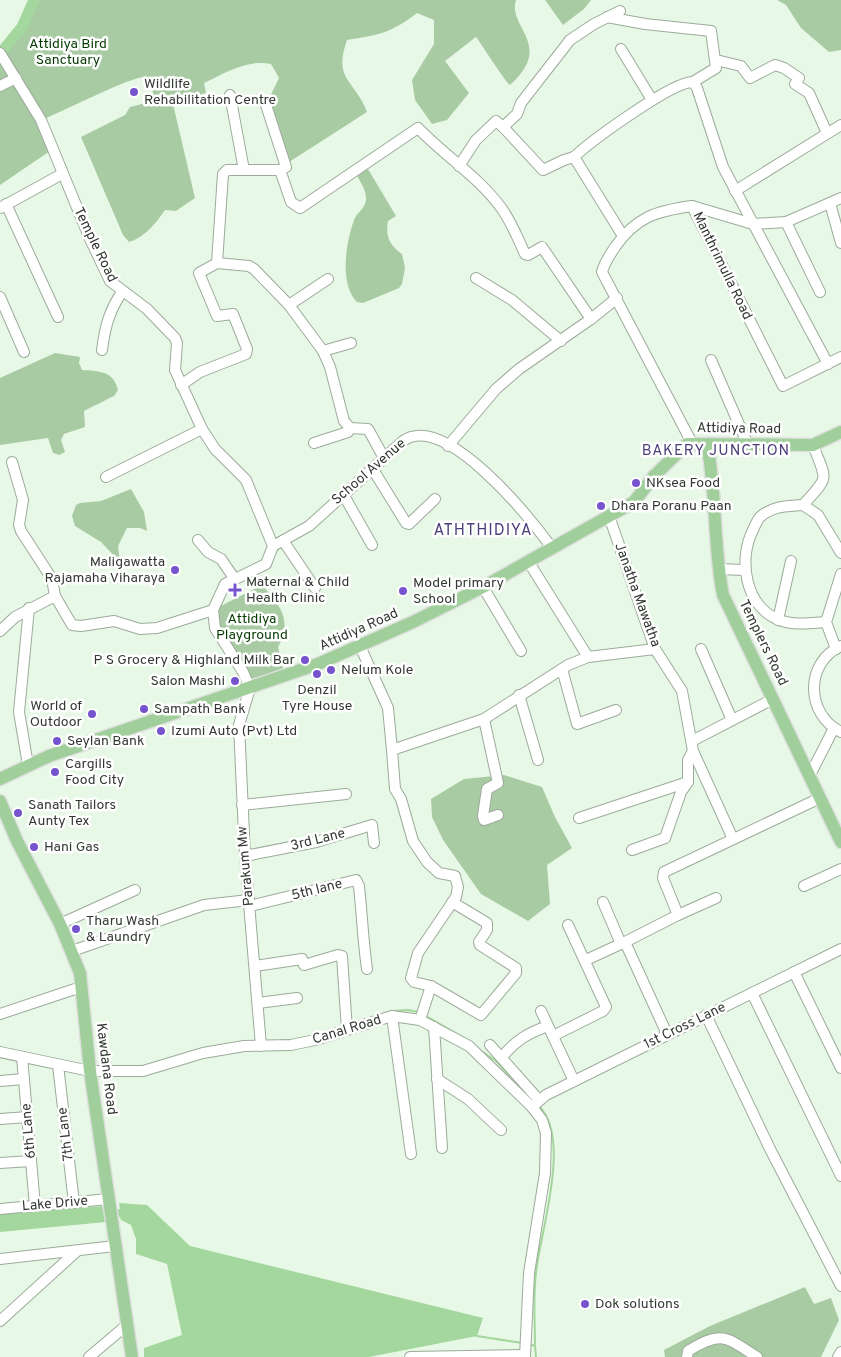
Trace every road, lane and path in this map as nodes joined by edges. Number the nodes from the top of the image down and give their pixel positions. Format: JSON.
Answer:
{"nodes":[{"id":1,"x":620,"y":10,"type":"dead end"},
{"id":2,"x":607,"y":17,"type":"junction"},
{"id":3,"x":621,"y":49,"type":"dead end"},
{"id":4,"x":0,"y":53,"type":"edge"},
{"id":5,"x":716,"y":60,"type":"junction"},
{"id":6,"x":15,"y":76,"type":"junction"},
{"id":7,"x":693,"y":82,"type":"junction"},
{"id":8,"x":0,"y":86,"type":"edge"},
{"id":9,"x":230,"y":95,"type":"dead end"},
{"id":10,"x":652,"y":100,"type":"junction"},
{"id":11,"x":266,"y":106,"type":"dead end"},
{"id":12,"x":841,"y":125,"type":"edge"},
{"id":13,"x":503,"y":126,"type":"junction"},
{"id":14,"x":827,"y":132,"type":"junction"},
{"id":15,"x":574,"y":157,"type":"junction"},
{"id":16,"x":459,"y":166,"type":"junction"},
{"id":17,"x":244,"y":170,"type":"junction"},
{"id":18,"x":280,"y":170,"type":"junction"},
{"id":19,"x":62,"y":174,"type":"junction"},
{"id":20,"x":735,"y":191,"type":"junction"},
{"id":21,"x":841,"y":198,"type":"edge"},
{"id":22,"x":830,"y":203,"type":"junction"},
{"id":23,"x":3,"y":206,"type":"edge"},
{"id":24,"x":692,"y":206,"type":"junction"},
{"id":25,"x":786,"y":222,"type":"junction"},
{"id":26,"x":753,"y":224,"type":"junction"},
{"id":27,"x":623,"y":236,"type":"junction"},
{"id":28,"x":841,"y":243,"type":"edge"},
{"id":29,"x":217,"y":263,"type":"junction"},
{"id":30,"x":476,"y":278,"type":"dead end"},
{"id":31,"x":328,"y":279,"type":"dead end"},
{"id":32,"x":122,"y":292,"type":"junction"},
{"id":33,"x":820,"y":292,"type":"dead end"},
{"id":34,"x":0,"y":298,"type":"edge"},
{"id":35,"x":617,"y":298,"type":"junction"},
{"id":36,"x":290,"y":305,"type":"junction"},
{"id":37,"x":58,"y":317,"type":"dead end"},
{"id":38,"x":591,"y":319,"type":"junction"},
{"id":39,"x":561,"y":341,"type":"junction"},
{"id":40,"x":351,"y":343,"type":"dead end"},
{"id":41,"x":102,"y":350,"type":"dead end"},
{"id":42,"x":323,"y":351,"type":"junction"},
{"id":43,"x":24,"y":352,"type":"dead end"},
{"id":44,"x":841,"y":357,"type":"edge"},
{"id":45,"x":711,"y":360,"type":"dead end"},
{"id":46,"x":828,"y":364,"type":"junction"},
{"id":47,"x":181,"y":385,"type":"junction"},
{"id":48,"x":350,"y":428,"type":"junction"},
{"id":49,"x":202,"y":429,"type":"junction"},
{"id":50,"x":841,"y":432,"type":"edge"},
{"id":51,"x":314,"y":443,"type":"dead end"},
{"id":52,"x":692,"y":443,"type":"junction"},
{"id":53,"x":707,"y":444,"type":"junction"},
{"id":54,"x":748,"y":445,"type":"junction"},
{"id":55,"x":813,"y":445,"type":"junction"},
{"id":56,"x":448,"y":446,"type":"junction"},
{"id":57,"x":384,"y":458,"type":"junction"},
{"id":58,"x":12,"y":462,"type":"dead end"},
{"id":59,"x":372,"y":468,"type":"junction"},
{"id":60,"x":106,"y":477,"type":"dead end"},
{"id":61,"x":344,"y":494,"type":"junction"},
{"id":62,"x":435,"y":499,"type":"dead end"},
{"id":63,"x":804,"y":505,"type":"junction"},
{"id":64,"x":608,"y":516,"type":"junction"},
{"id":65,"x":198,"y":540,"type":"dead end"},
{"id":66,"x":284,"y":542,"type":"junction"},
{"id":67,"x":372,"y":545,"type":"dead end"},
{"id":68,"x":273,"y":546,"type":"junction"},
{"id":69,"x":552,"y":548,"type":"junction"},
{"id":70,"x":841,"y":553,"type":"edge"},
{"id":71,"x":528,"y":561,"type":"junction"},
{"id":72,"x":791,"y":562,"type":"dead end"},
{"id":73,"x":718,"y":568,"type":"junction"},
{"id":74,"x":744,"y":570,"type":"junction"},
{"id":75,"x":841,"y":574,"type":"edge"},
{"id":76,"x":234,"y":578,"type":"junction"},
{"id":77,"x":483,"y":587,"type":"junction"},
{"id":78,"x":315,"y":588,"type":"dead end"},
{"id":79,"x":55,"y":596,"type":"junction"},
{"id":80,"x":29,"y":608,"type":"junction"},
{"id":81,"x":213,"y":610,"type":"junction"},
{"id":82,"x":778,"y":620,"type":"junction"},
{"id":83,"x":826,"y":622,"type":"junction"},
{"id":84,"x":0,"y":629,"type":"edge"},
{"id":85,"x":360,"y":646,"type":"junction"},
{"id":86,"x":838,"y":648,"type":"edge"},
{"id":87,"x":655,"y":649,"type":"junction"},
{"id":88,"x":701,"y":649,"type":"dead end"},
{"id":89,"x":521,"y":651,"type":"dead end"},
{"id":90,"x":588,"y":657,"type":"junction"},
{"id":91,"x":562,"y":669,"type":"junction"},
{"id":92,"x":250,"y":688,"type":"junction"},
{"id":93,"x":519,"y":695,"type":"junction"},
{"id":94,"x":773,"y":699,"type":"junction"},
{"id":95,"x":616,"y":710,"type":"dead end"},
{"id":96,"x":484,"y":719,"type":"junction"},
{"id":97,"x":732,"y":720,"type":"junction"},
{"id":98,"x":838,"y":730,"type":"edge"},
{"id":99,"x":693,"y":746,"type":"junction"},
{"id":100,"x":392,"y":750,"type":"junction"},
{"id":101,"x":538,"y":760,"type":"dead end"},
{"id":102,"x":28,"y":765,"type":"junction"},
{"id":103,"x":810,"y":776,"type":"junction"},
{"id":104,"x":0,"y":779,"type":"edge"},
{"id":105,"x":688,"y":782,"type":"junction"},
{"id":106,"x":346,"y":794,"type":"dead end"},
{"id":107,"x":820,"y":798,"type":"junction"},
{"id":108,"x":0,"y":801,"type":"edge"},
{"id":109,"x":242,"y":805,"type":"junction"},
{"id":110,"x":498,"y":815,"type":"dead end"},
{"id":111,"x":579,"y":818,"type":"dead end"},
{"id":112,"x":733,"y":839,"type":"junction"},
{"id":113,"x":841,"y":842,"type":"edge"},
{"id":114,"x":374,"y":843,"type":"dead end"},
{"id":115,"x":632,"y":850,"type":"dead end"},
{"id":116,"x":245,"y":856,"type":"junction"},
{"id":117,"x":841,"y":868,"type":"edge"},
{"id":118,"x":804,"y":886,"type":"dead end"},
{"id":119,"x":135,"y":890,"type":"dead end"},
{"id":120,"x":716,"y":898,"type":"dead end"},
{"id":121,"x":452,"y":902,"type":"junction"},
{"id":122,"x":602,"y":902,"type":"dead end"},
{"id":123,"x":249,"y":903,"type":"junction"},
{"id":124,"x":678,"y":915,"type":"junction"},
{"id":125,"x":60,"y":924,"type":"junction"},
{"id":126,"x":568,"y":925,"type":"dead end"},
{"id":127,"x":623,"y":943,"type":"junction"},
{"id":128,"x":841,"y":949,"type":"edge"},
{"id":129,"x":72,"y":951,"type":"junction"},
{"id":130,"x":586,"y":960,"type":"junction"},
{"id":131,"x":255,"y":966,"type":"junction"},
{"id":132,"x":367,"y":969,"type":"dead end"},
{"id":133,"x":794,"y":972,"type":"junction"},
{"id":134,"x":431,"y":986,"type":"junction"},
{"id":135,"x":82,"y":987,"type":"junction"},
{"id":136,"x":752,"y":993,"type":"junction"},
{"id":137,"x":297,"y":998,"type":"dead end"},
{"id":138,"x":258,"y":1003,"type":"junction"},
{"id":139,"x":541,"y":1011,"type":"dead end"},
{"id":140,"x":0,"y":1014,"type":"edge"},
{"id":141,"x":706,"y":1015,"type":"junction"},
{"id":142,"x":392,"y":1016,"type":"junction"},
{"id":143,"x":421,"y":1016,"type":"junction"},
{"id":144,"x":548,"y":1026,"type":"junction"},
{"id":145,"x":434,"y":1027,"type":"junction"},
{"id":146,"x":347,"y":1030,"type":"junction"},
{"id":147,"x":667,"y":1034,"type":"junction"},
{"id":148,"x":553,"y":1036,"type":"junction"},
{"id":149,"x":261,"y":1046,"type":"junction"},
{"id":150,"x":490,"y":1046,"type":"dead end"},
{"id":151,"x":0,"y":1052,"type":"edge"},
{"id":152,"x":22,"y":1057,"type":"junction"},
{"id":153,"x":502,"y":1057,"type":"junction"},
{"id":154,"x":58,"y":1065,"type":"junction"},
{"id":155,"x":841,"y":1068,"type":"edge"},
{"id":156,"x":90,"y":1071,"type":"junction"},
{"id":157,"x":24,"y":1079,"type":"junction"},
{"id":158,"x":437,"y":1079,"type":"junction"},
{"id":159,"x":0,"y":1081,"type":"edge"},
{"id":160,"x":574,"y":1081,"type":"junction"},
{"id":161,"x":536,"y":1103,"type":"junction"},
{"id":162,"x":28,"y":1117,"type":"junction"},
{"id":163,"x":0,"y":1119,"type":"edge"},
{"id":164,"x":501,"y":1130,"type":"dead end"},
{"id":165,"x":442,"y":1148,"type":"dead end"},
{"id":166,"x":411,"y":1154,"type":"dead end"},
{"id":167,"x":31,"y":1160,"type":"junction"},
{"id":168,"x":0,"y":1163,"type":"edge"},
{"id":169,"x":841,"y":1176,"type":"edge"},
{"id":170,"x":74,"y":1203,"type":"junction"},
{"id":171,"x":110,"y":1204,"type":"junction"},
{"id":172,"x":35,"y":1206,"type":"junction"},
{"id":173,"x":0,"y":1209,"type":"edge"},
{"id":174,"x":115,"y":1246,"type":"junction"},
{"id":175,"x":77,"y":1251,"type":"junction"},
{"id":176,"x":0,"y":1259,"type":"edge"},
{"id":177,"x":841,"y":1286,"type":"edge"},
{"id":178,"x":0,"y":1321,"type":"edge"},
{"id":179,"x":128,"y":1324,"type":"junction"},
{"id":180,"x":525,"y":1349,"type":"edge"},
{"id":181,"x":841,"y":1352,"type":"edge"},
{"id":182,"x":89,"y":1357,"type":"edge"},
{"id":183,"x":132,"y":1357,"type":"edge"},
{"id":184,"x":410,"y":1357,"type":"edge"},
{"id":185,"x":687,"y":1357,"type":"edge"},
{"id":186,"x":757,"y":1357,"type":"edge"},
{"id":187,"x":838,"y":1357,"type":"edge"}],
"edges":[{"from":1,"to":2,"type":"street"},
{"from":2,"to":5,"type":"street"},
{"from":2,"to":13,"type":"street"},
{"from":3,"to":10,"type":"street"},
{"from":4,"to":6,"type":"street","name":"Temple Road"},
{"from":5,"to":7,"type":"street"},
{"from":5,"to":14,"type":"street"},
{"from":6,"to":8,"type":"street"},
{"from":6,"to":19,"type":"street","name":"Temple Road"},
{"from":7,"to":10,"type":"street"},
{"from":7,"to":20,"type":"street"},
{"from":9,"to":17,"type":"street"},
{"from":10,"to":15,"type":"street"},
{"from":11,"to":18,"type":"street"},
{"from":12,"to":14,"type":"street"},
{"from":13,"to":15,"type":"street"},
{"from":13,"to":16,"type":"street"},
{"from":14,"to":20,"type":"street"},
{"from":15,"to":27,"type":"street"},
{"from":16,"to":18,"type":"street"},
{"from":16,"to":38,"type":"street"},
{"from":17,"to":18,"type":"street"},
{"from":17,"to":29,"type":"street"},
{"from":19,"to":23,"type":"street"},
{"from":19,"to":32,"type":"street","name":"Temple Road"},
{"from":20,"to":26,"type":"street"},
{"from":21,"to":22,"type":"street"},
{"from":22,"to":25,"type":"street"},
{"from":22,"to":28,"type":"street"},
{"from":23,"to":37,"type":"street"},
{"from":24,"to":26,"type":"street"},
{"from":24,"to":27,"type":"street","name":"Manthrimulla Road"},
{"from":24,"to":46,"type":"street","name":"Manthrimulla Road"},
{"from":25,"to":26,"type":"street"},
{"from":25,"to":33,"type":"street"},
{"from":26,"to":46,"type":"street"},
{"from":27,"to":35,"type":"street","name":"Manthrimulla Road"},
{"from":29,"to":36,"type":"street"},
{"from":29,"to":47,"type":"street"},
{"from":30,"to":39,"type":"street"},
{"from":31,"to":36,"type":"street"},
{"from":32,"to":41,"type":"street"},
{"from":32,"to":47,"type":"street","name":"Temple Road"},
{"from":34,"to":43,"type":"street"},
{"from":35,"to":38,"type":"street"},
{"from":35,"to":52,"type":"street","name":"Manthrimulla Road"},
{"from":36,"to":42,"type":"street"},
{"from":38,"to":39,"type":"street"},
{"from":39,"to":56,"type":"street"},
{"from":40,"to":42,"type":"street"},
{"from":42,"to":48,"type":"street"},
{"from":44,"to":46,"type":"street","name":"Manthrimulla Road"},
{"from":45,"to":54,"type":"street"},
{"from":47,"to":49,"type":"street","name":"Temple Road"},
{"from":48,"to":51,"type":"street"},
{"from":48,"to":57,"type":"street"},
{"from":49,"to":60,"type":"street"},
{"from":49,"to":68,"type":"street","name":"Temple Road"},
{"from":50,"to":55,"type":"main road","name":"Attidiya Road"},
{"from":52,"to":53,"type":"main road","name":"Attidiya Road"},
{"from":52,"to":64,"type":"main road","name":"Attidiya Road"},
{"from":53,"to":54,"type":"main road","name":"Attidiya Road"},
{"from":53,"to":73,"type":"main road","name":"Templers Road"},
{"from":54,"to":55,"type":"main road","name":"Attidiya Road"},
{"from":55,"to":63,"type":"street"},
{"from":56,"to":57,"type":"street","name":"School Avenue"},
{"from":56,"to":69,"type":"street","name":"School Avenue"},
{"from":57,"to":59,"type":"street","name":"School Avenue"},
{"from":58,"to":79,"type":"street"},
{"from":59,"to":61,"type":"street","name":"School Avenue"},
{"from":59,"to":62,"type":"street"},
{"from":61,"to":66,"type":"street","name":"School Avenue"},
{"from":61,"to":67,"type":"street"},
{"from":63,"to":70,"type":"street"},
{"from":63,"to":74,"type":"street"},
{"from":64,"to":69,"type":"main road","name":"Attidiya Road"},
{"from":64,"to":87,"type":"street","name":"Janatha Mawatha"},
{"from":65,"to":76,"type":"street"},
{"from":66,"to":68,"type":"street","name":"School Avenue"},
{"from":66,"to":78,"type":"street"},
{"from":68,"to":76,"type":"street"},
{"from":69,"to":71,"type":"main road","name":"Attidiya Road"},
{"from":71,"to":77,"type":"main road","name":"Attidiya Road"},
{"from":71,"to":90,"type":"street"},
{"from":72,"to":82,"type":"street"},
{"from":73,"to":74,"type":"street"},
{"from":73,"to":94,"type":"main road","name":"Templers Road"},
{"from":74,"to":82,"type":"street"},
{"from":75,"to":83,"type":"street"},
{"from":76,"to":81,"type":"street"},
{"from":77,"to":85,"type":"main road","name":"Attidiya Road"},
{"from":77,"to":89,"type":"street"},
{"from":79,"to":80,"type":"street"},
{"from":79,"to":81,"type":"street"},
{"from":80,"to":84,"type":"street"},
{"from":80,"to":102,"type":"street"},
{"from":81,"to":92,"type":"street"},
{"from":82,"to":83,"type":"street"},
{"from":83,"to":86,"type":"street"},
{"from":85,"to":92,"type":"main road","name":"Attidiya Road"},
{"from":85,"to":100,"type":"street"},
{"from":86,"to":98,"type":"street"},
{"from":87,"to":90,"type":"street"},
{"from":87,"to":99,"type":"street","name":"Janatha Mawatha"},
{"from":88,"to":97,"type":"street"},
{"from":90,"to":91,"type":"street"},
{"from":91,"to":93,"type":"street"},
{"from":91,"to":95,"type":"street"},
{"from":92,"to":102,"type":"main road","name":"Attidiya Road"},
{"from":92,"to":109,"type":"street","name":"Parakum Mw"},
{"from":93,"to":96,"type":"street"},
{"from":93,"to":101,"type":"street"},
{"from":94,"to":97,"type":"street"},
{"from":94,"to":103,"type":"main road","name":"Templers Road"},
{"from":96,"to":100,"type":"street"},
{"from":96,"to":110,"type":"street"},
{"from":97,"to":99,"type":"street"},
{"from":98,"to":103,"type":"street"},
{"from":99,"to":105,"type":"street"},
{"from":99,"to":112,"type":"street","name":"Janatha Mawatha"},
{"from":100,"to":121,"type":"street"},
{"from":102,"to":104,"type":"main road","name":"Attidiya Road"},
{"from":103,"to":107,"type":"main road","name":"Templers Road"},
{"from":105,"to":111,"type":"street"},
{"from":105,"to":115,"type":"street"},
{"from":106,"to":109,"type":"street"},
{"from":107,"to":112,"type":"street"},
{"from":107,"to":113,"type":"main road","name":"Templers Road"},
{"from":108,"to":125,"type":"main road","name":"Kawdana Road"},
{"from":109,"to":116,"type":"street","name":"Parakum Mw"},
{"from":112,"to":124,"type":"street"},
{"from":114,"to":116,"type":"street","name":"3rd Lane"},
{"from":116,"to":123,"type":"street","name":"Parakum Mw"},
{"from":117,"to":118,"type":"street"},
{"from":119,"to":125,"type":"street"},
{"from":120,"to":124,"type":"street"},
{"from":121,"to":134,"type":"street"},
{"from":121,"to":134,"type":"street"},
{"from":122,"to":127,"type":"street"},
{"from":123,"to":129,"type":"street"},
{"from":123,"to":131,"type":"street","name":"Parakum Mw"},
{"from":123,"to":132,"type":"street","name":"5th lane"},
{"from":124,"to":127,"type":"street"},
{"from":125,"to":129,"type":"main road","name":"Kawdana Road"},
{"from":126,"to":130,"type":"street"},
{"from":127,"to":130,"type":"street"},
{"from":127,"to":147,"type":"street"},
{"from":128,"to":133,"type":"street","name":"1st Cross Lane"},
{"from":129,"to":135,"type":"main road","name":"Kawdana Road"},
{"from":130,"to":148,"type":"street"},
{"from":131,"to":138,"type":"street","name":"Parakum Mw"},
{"from":131,"to":146,"type":"street"},
{"from":133,"to":136,"type":"street","name":"1st Cross Lane"},
{"from":133,"to":155,"type":"street"},
{"from":134,"to":143,"type":"street"},
{"from":135,"to":140,"type":"street"},
{"from":135,"to":156,"type":"main road","name":"Kawdana Road"},
{"from":136,"to":141,"type":"street","name":"1st Cross Lane"},
{"from":136,"to":169,"type":"street"},
{"from":137,"to":138,"type":"street"},
{"from":138,"to":149,"type":"street","name":"Parakum Mw"},
{"from":139,"to":144,"type":"street"},
{"from":141,"to":147,"type":"street","name":"1st Cross Lane"},
{"from":141,"to":177,"type":"street"},
{"from":142,"to":143,"type":"street","name":"Canal Road"},
{"from":142,"to":146,"type":"street","name":"Canal Road"},
{"from":142,"to":166,"type":"street"},
{"from":143,"to":145,"type":"street","name":"Canal Road"},
{"from":144,"to":148,"type":"street"},
{"from":144,"to":153,"type":"street"},
{"from":145,"to":158,"type":"street"},
{"from":145,"to":161,"type":"street","name":"Canal Road"},
{"from":146,"to":149,"type":"street","name":"Canal Road"},
{"from":147,"to":160,"type":"street","name":"1st Cross Lane"},
{"from":148,"to":160,"type":"street"},
{"from":149,"to":156,"type":"street","name":"Canal Road"},
{"from":150,"to":153,"type":"street"},
{"from":151,"to":152,"type":"street","name":"Canal Road"},
{"from":152,"to":154,"type":"street","name":"Canal Road"},
{"from":152,"to":157,"type":"street","name":"6th Lane"},
{"from":153,"to":161,"type":"street"},
{"from":154,"to":156,"type":"street","name":"Canal Road"},
{"from":154,"to":170,"type":"street","name":"7th Lane"},
{"from":156,"to":171,"type":"main road","name":"Kawdana Road"},
{"from":157,"to":159,"type":"street"},
{"from":157,"to":162,"type":"street","name":"6th Lane"},
{"from":158,"to":164,"type":"street"},
{"from":158,"to":165,"type":"street"},
{"from":160,"to":161,"type":"street","name":"1st Cross Lane"},
{"from":161,"to":180,"type":"street","name":"Canal Road"},
{"from":162,"to":163,"type":"street"},
{"from":162,"to":167,"type":"street","name":"6th Lane"},
{"from":167,"to":168,"type":"street"},
{"from":167,"to":172,"type":"street","name":"6th Lane"},
{"from":170,"to":171,"type":"street","name":"Lake Drive"},
{"from":170,"to":172,"type":"street","name":"Lake Drive"},
{"from":171,"to":174,"type":"main road","name":"Kawdana Road"},
{"from":172,"to":173,"type":"street","name":"Lake Drive"},
{"from":174,"to":175,"type":"street"},
{"from":174,"to":179,"type":"main road","name":"Kawdana Road"},
{"from":175,"to":176,"type":"street"},
{"from":175,"to":178,"type":"street"},
{"from":179,"to":182,"type":"street"},
{"from":179,"to":183,"type":"main road","name":"Kawdana Road"},
{"from":180,"to":184,"type":"street"},
{"from":181,"to":187,"type":"street"},
{"from":185,"to":186,"type":"street"}]}
